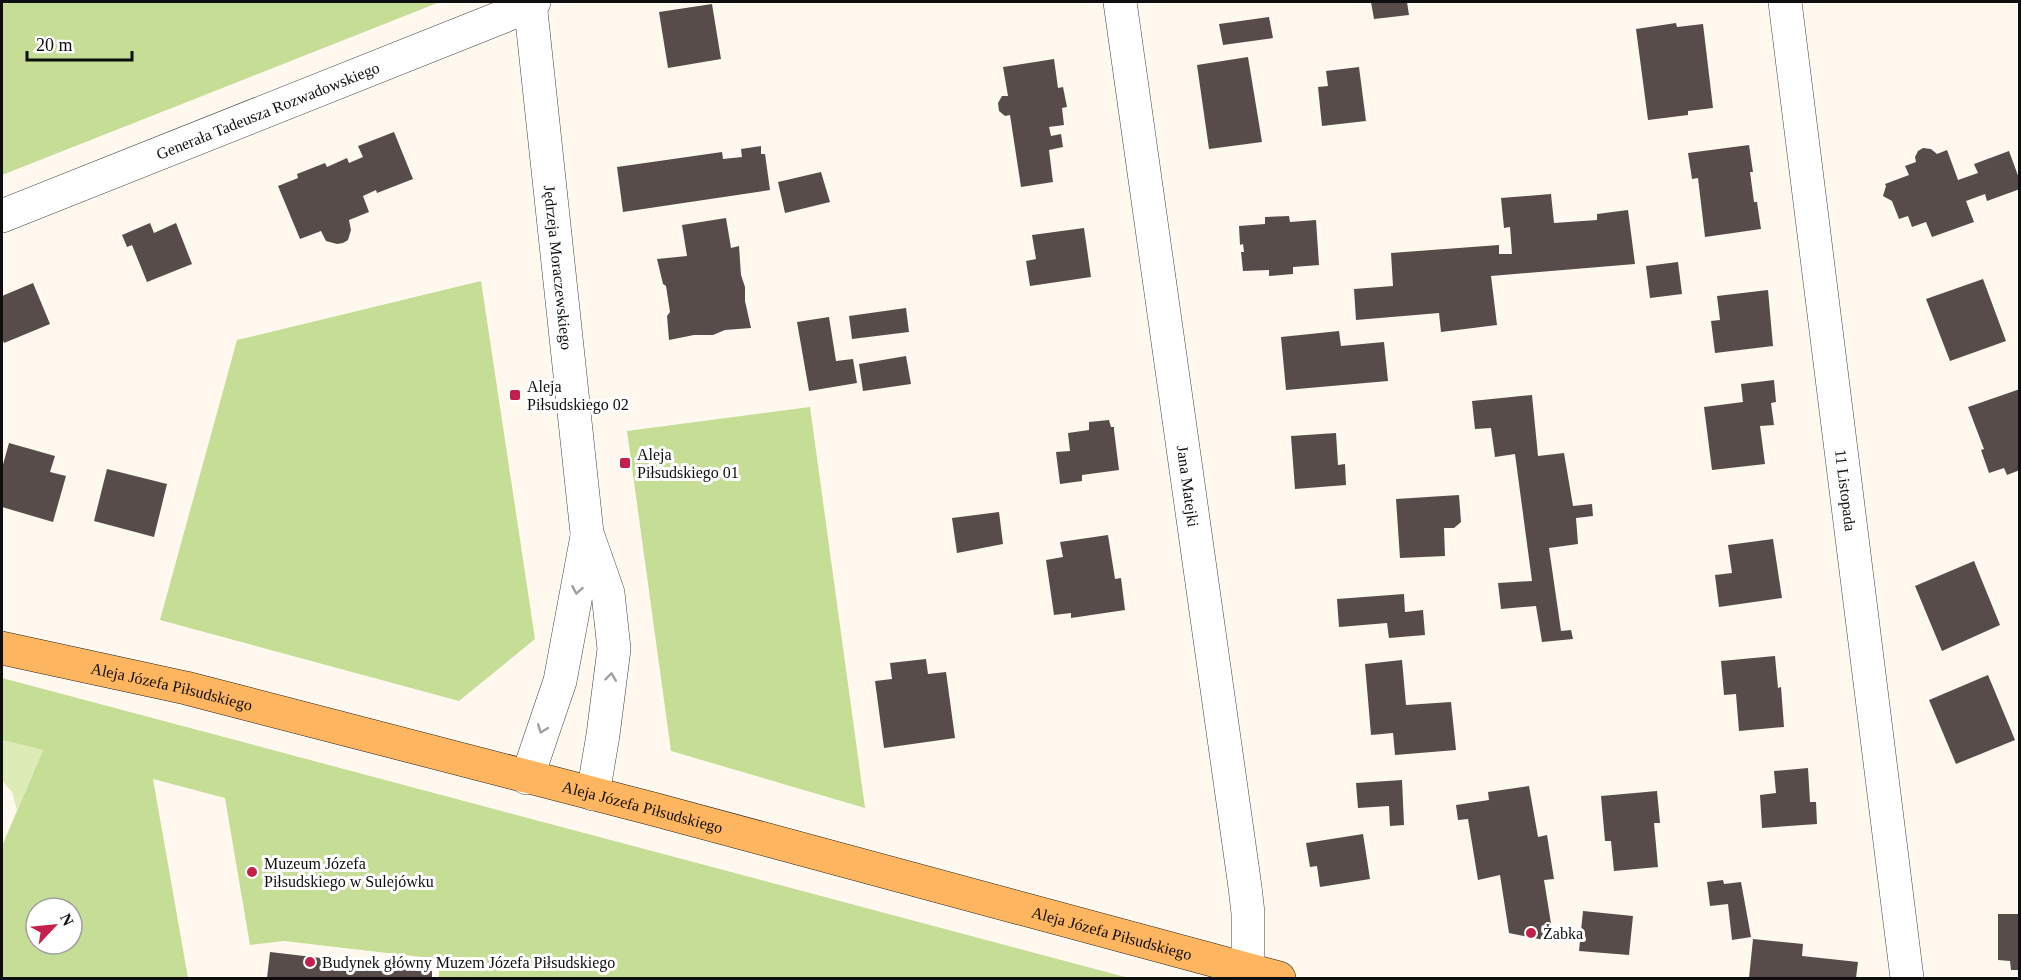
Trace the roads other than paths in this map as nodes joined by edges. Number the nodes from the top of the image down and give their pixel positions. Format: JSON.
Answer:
{"nodes":[{"id":1,"x":532,"y":2,"type":"edge"},
{"id":2,"x":1120,"y":2,"type":"edge"},
{"id":3,"x":1785,"y":2,"type":"edge"},
{"id":4,"x":2,"y":216,"type":"edge"},
{"id":5,"x":588,"y":533,"type":"junction"},
{"id":6,"x":2,"y":648,"type":"edge"},
{"id":7,"x":527,"y":778,"type":"junction"},
{"id":8,"x":593,"y":794,"type":"junction"},
{"id":9,"x":1264,"y":975,"type":"edge"},
{"id":10,"x":1907,"y":978,"type":"edge"}],
"edges":[{"from":1,"to":4,"type":"street","name":"Generała Tadeusza Rozwadowskiego"},
{"from":1,"to":5,"type":"street","name":"Jędrzeja Moraczewskiego"},
{"from":2,"to":9,"type":"street","name":"Jana Matejki"},
{"from":3,"to":10,"type":"street","name":"11 Listopada"},
{"from":5,"to":7,"type":"street","name":"Jędrzeja Moraczewskiego","one_way":true},
{"from":8,"to":5,"type":"street","name":"Jędrzeja Moraczewskiego","one_way":true},
{"from":6,"to":7,"type":"main road","name":"Aleja Józefa Piłsudskiego"},
{"from":7,"to":8,"type":"main road","name":"Aleja Józefa Piłsudskiego"},
{"from":8,"to":9,"type":"main road","name":"Aleja Józefa Piłsudskiego"}]}
